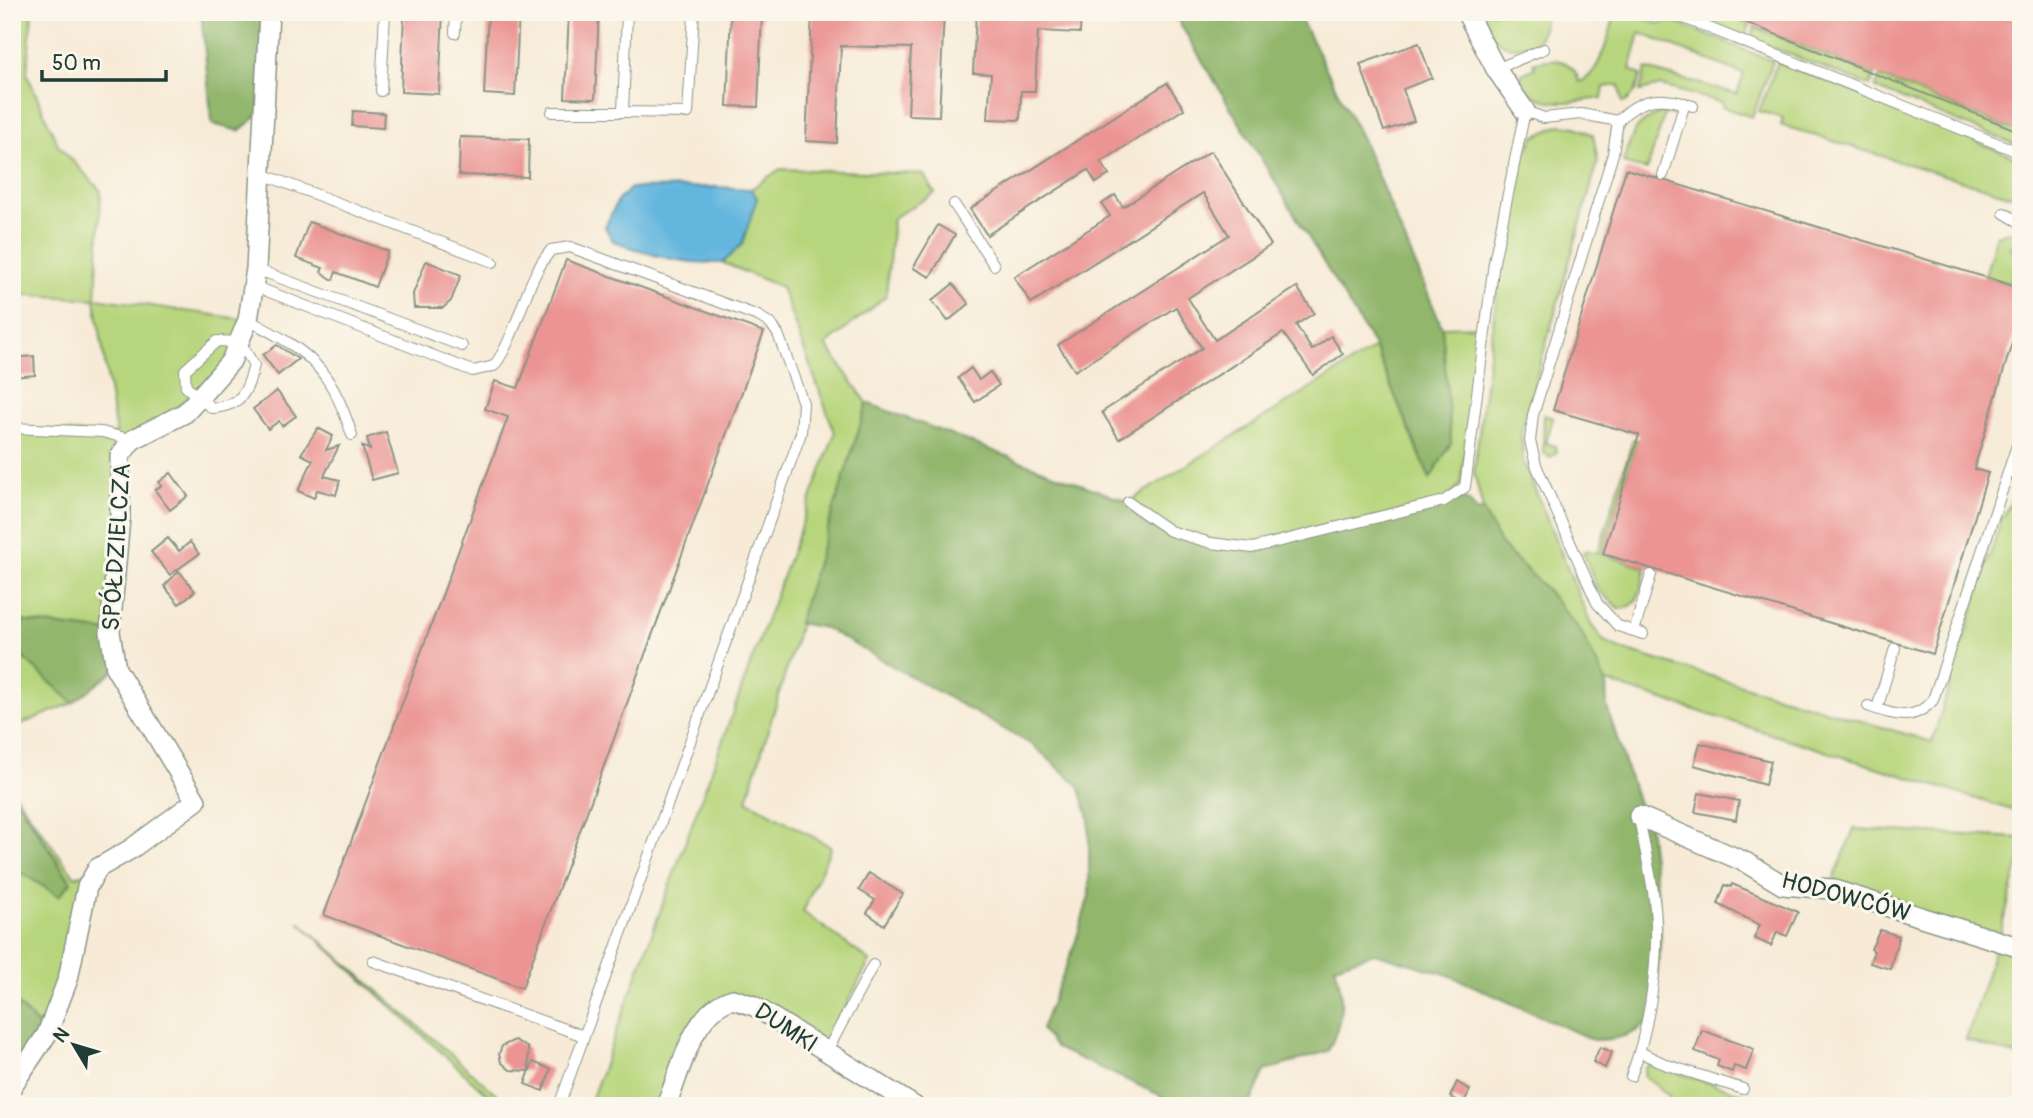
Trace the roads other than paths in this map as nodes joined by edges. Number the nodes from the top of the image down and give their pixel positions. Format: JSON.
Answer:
{"nodes":[{"id":1,"x":269,"y":12,"type":"edge"},
{"id":2,"x":385,"y":12,"type":"edge"},
{"id":3,"x":456,"y":12,"type":"edge"},
{"id":4,"x":627,"y":12,"type":"edge"},
{"id":5,"x":694,"y":12,"type":"edge"},
{"id":6,"x":1465,"y":12,"type":"edge"},
{"id":7,"x":1669,"y":12,"type":"edge"},
{"id":8,"x":455,"y":33,"type":"dead end"},
{"id":9,"x":1544,"y":49,"type":"dead end"},
{"id":10,"x":1496,"y":69,"type":"junction"},
{"id":11,"x":381,"y":91,"type":"dead end"},
{"id":12,"x":1525,"y":111,"type":"junction"},
{"id":13,"x":552,"y":112,"type":"dead end"},
{"id":14,"x":623,"y":112,"type":"junction"},
{"id":15,"x":1618,"y":121,"type":"junction"},
{"id":16,"x":2021,"y":153,"type":"edge"},
{"id":17,"x":262,"y":174,"type":"junction"},
{"id":18,"x":1663,"y":175,"type":"dead end"},
{"id":19,"x":954,"y":204,"type":"dead end"},
{"id":20,"x":2004,"y":213,"type":"dead end"},
{"id":21,"x":2021,"y":223,"type":"edge"},
{"id":22,"x":492,"y":262,"type":"dead end"},
{"id":23,"x":994,"y":265,"type":"dead end"},
{"id":24,"x":255,"y":277,"type":"junction"},
{"id":25,"x":248,"y":320,"type":"junction"},
{"id":26,"x":240,"y":342,"type":"junction"},
{"id":27,"x":463,"y":346,"type":"dead end"},
{"id":28,"x":198,"y":399,"type":"junction"},
{"id":29,"x":12,"y":428,"type":"edge"},
{"id":30,"x":2021,"y":433,"type":"edge"},
{"id":31,"x":352,"y":435,"type":"dead end"},
{"id":32,"x":132,"y":440,"type":"junction"},
{"id":33,"x":1128,"y":502,"type":"dead end"},
{"id":34,"x":1651,"y":575,"type":"dead end"},
{"id":35,"x":1895,"y":648,"type":"dead end"},
{"id":36,"x":1639,"y":816,"type":"joint"},
{"id":37,"x":2021,"y":948,"type":"edge"},
{"id":38,"x":373,"y":961,"type":"dead end"},
{"id":39,"x":873,"y":965,"type":"dead end"},
{"id":40,"x":584,"y":1036,"type":"junction"},
{"id":41,"x":1640,"y":1052,"type":"junction"},
{"id":42,"x":825,"y":1053,"type":"junction"},
{"id":43,"x":1631,"y":1076,"type":"dead end"},
{"id":44,"x":12,"y":1086,"type":"edge"},
{"id":45,"x":1743,"y":1089,"type":"dead end"},
{"id":46,"x":559,"y":1106,"type":"edge"},
{"id":47,"x":666,"y":1106,"type":"edge"},
{"id":48,"x":914,"y":1106,"type":"edge"}],
"edges":[{"from":1,"to":17,"type":"street","name":"SPÓŁDZIELCZA"},
{"from":2,"to":11,"type":"lane"},
{"from":3,"to":8,"type":"lane"},
{"from":4,"to":14,"type":"lane"},
{"from":5,"to":14,"type":"lane"},
{"from":6,"to":10,"type":"street"},
{"from":7,"to":16,"type":"lane"},
{"from":9,"to":10,"type":"lane"},
{"from":10,"to":12,"type":"street"},
{"from":12,"to":15,"type":"lane"},
{"from":12,"to":33,"type":"lane"},
{"from":13,"to":14,"type":"lane"},
{"from":15,"to":18,"type":"lane"},
{"from":15,"to":34,"type":"lane"},
{"from":17,"to":22,"type":"lane"},
{"from":17,"to":24,"type":"street","name":"SPÓŁDZIELCZA"},
{"from":19,"to":23,"type":"lane"},
{"from":20,"to":21,"type":"lane"},
{"from":24,"to":25,"type":"street","name":"SPÓŁDZIELCZA"},
{"from":24,"to":27,"type":"lane"},
{"from":24,"to":40,"type":"lane"},
{"from":25,"to":26,"type":"street","name":"SPÓŁDZIELCZA"},
{"from":25,"to":31,"type":"lane"},
{"from":26,"to":28,"type":"street","name":"SPÓŁDZIELCZA"},
{"from":26,"to":28,"type":"lane"},
{"from":26,"to":28,"type":"lane"},
{"from":28,"to":32,"type":"street","name":"SPÓŁDZIELCZA"},
{"from":29,"to":32,"type":"lane"},
{"from":30,"to":35,"type":"lane"},
{"from":32,"to":44,"type":"street","name":"SPÓŁDZIELCZA"},
{"from":36,"to":37,"type":"street","name":"HODOWCÓW"},
{"from":36,"to":41,"type":"lane"},
{"from":38,"to":40,"type":"lane"},
{"from":39,"to":42,"type":"lane"},
{"from":40,"to":46,"type":"lane"},
{"from":41,"to":43,"type":"lane"},
{"from":41,"to":45,"type":"lane"},
{"from":42,"to":47,"type":"street","name":"DUMKI"},
{"from":42,"to":48,"type":"street","name":"DUMKI"}]}
